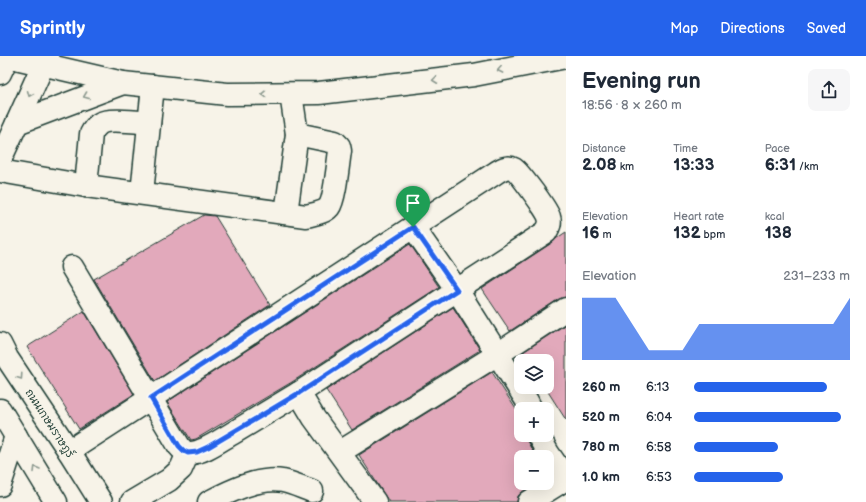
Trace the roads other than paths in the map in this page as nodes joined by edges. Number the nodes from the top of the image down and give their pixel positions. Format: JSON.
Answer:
{"nodes":[{"id":1,"x":7,"y":56,"type":"edge"},
{"id":2,"x":566,"y":57,"type":"edge"},
{"id":3,"x":45,"y":60,"type":"edge"},
{"id":4,"x":0,"y":73,"type":"edge"},
{"id":5,"x":123,"y":82,"type":"junction"},
{"id":6,"x":153,"y":86,"type":"junction"},
{"id":7,"x":291,"y":94,"type":"junction"},
{"id":8,"x":17,"y":123,"type":"junction"},
{"id":9,"x":149,"y":123,"type":"junction"},
{"id":10,"x":297,"y":134,"type":"junction"},
{"id":11,"x":0,"y":160,"type":"edge"},
{"id":12,"x":0,"y":171,"type":"edge"},
{"id":13,"x":86,"y":186,"type":"junction"},
{"id":14,"x":142,"y":193,"type":"junction"},
{"id":15,"x":286,"y":213,"type":"junction"},
{"id":16,"x":413,"y":227,"type":"junction"},
{"id":17,"x":72,"y":267,"type":"dead end"},
{"id":18,"x":457,"y":290,"type":"junction"},
{"id":19,"x":566,"y":309,"type":"edge"},
{"id":20,"x":0,"y":344,"type":"edge"},
{"id":21,"x":498,"y":354,"type":"junction"},
{"id":22,"x":299,"y":393,"type":"junction"},
{"id":23,"x":151,"y":398,"type":"junction"},
{"id":24,"x":527,"y":402,"type":"edge"},
{"id":25,"x":0,"y":410,"type":"edge"},
{"id":26,"x":16,"y":436,"type":"junction"},
{"id":27,"x":542,"y":442,"type":"edge"},
{"id":28,"x":69,"y":451,"type":"junction"},
{"id":29,"x":340,"y":452,"type":"junction"},
{"id":30,"x":188,"y":453,"type":"junction"},
{"id":31,"x":566,"y":479,"type":"edge"},
{"id":32,"x":0,"y":485,"type":"edge"},
{"id":33,"x":0,"y":491,"type":"edge"},
{"id":34,"x":312,"y":491,"type":"dead end"},
{"id":35,"x":1,"y":502,"type":"edge"},
{"id":36,"x":56,"y":502,"type":"edge"},
{"id":37,"x":101,"y":502,"type":"edge"},
{"id":38,"x":132,"y":502,"type":"edge"},
{"id":39,"x":209,"y":502,"type":"edge"},
{"id":40,"x":375,"y":502,"type":"edge"},
{"id":41,"x":529,"y":502,"type":"edge"}],
"edges":[{"from":1,"to":3,"type":"main road"},
{"from":1,"to":4,"type":"main road"},
{"from":2,"to":7,"type":"main road","one_way":true},
{"from":3,"to":5,"type":"main road"},
{"from":3,"to":8,"type":"main road","one_way":true},
{"from":5,"to":6,"type":"main road"},
{"from":5,"to":8,"type":"main road","one_way":true},
{"from":7,"to":6,"type":"main road","one_way":true},
{"from":6,"to":9,"type":"main road"},
{"from":7,"to":10,"type":"main road"},
{"from":8,"to":11,"type":"main road"},
{"from":9,"to":13,"type":"main road"},
{"from":9,"to":14,"type":"main road"},
{"from":10,"to":15,"type":"main road"},
{"from":10,"to":15,"type":"main road"},
{"from":12,"to":13,"type":"main road"},
{"from":13,"to":14,"type":"main road"},
{"from":14,"to":15,"type":"main road"},
{"from":16,"to":18,"type":"main road"},
{"from":16,"to":18,"type":"main road"},
{"from":16,"to":23,"type":"main road"},
{"from":17,"to":23,"type":"main road"},
{"from":18,"to":21,"type":"main road"},
{"from":18,"to":22,"type":"main road"},
{"from":19,"to":21,"type":"main road"},
{"from":20,"to":28,"type":"main road","name":"ถนนเกษมราษฎร์","one_way":true},
{"from":21,"to":24,"type":"main road"},
{"from":21,"to":29,"type":"main road"},
{"from":22,"to":29,"type":"main road"},
{"from":22,"to":30,"type":"main road"},
{"from":23,"to":28,"type":"main road"},
{"from":23,"to":30,"type":"main road"},
{"from":25,"to":26,"type":"main road"},
{"from":26,"to":32,"type":"main road"},
{"from":36,"to":26,"type":"main road","one_way":true},
{"from":27,"to":31,"type":"main road"},
{"from":28,"to":37,"type":"main road","name":"ถนนเกษมราษฎร์"},
{"from":29,"to":40,"type":"main road"},
{"from":30,"to":38,"type":"main road"},
{"from":31,"to":41,"type":"main road"},
{"from":33,"to":35,"type":"main road"},
{"from":34,"to":39,"type":"main road"}]}
